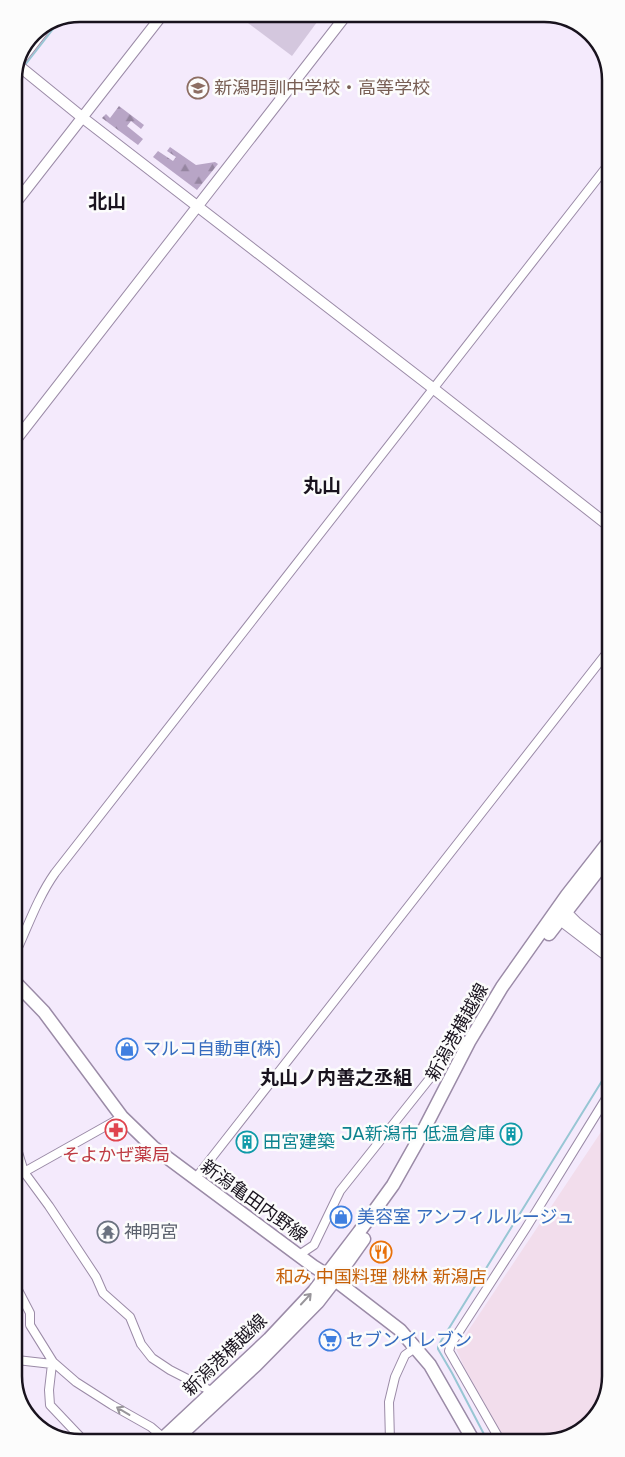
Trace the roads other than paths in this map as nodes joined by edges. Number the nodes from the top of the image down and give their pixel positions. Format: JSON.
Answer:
{"nodes":[{"id":1,"x":157,"y":22,"type":"edge"},
{"id":2,"x":340,"y":23,"type":"edge"},
{"id":3,"x":24,"y":70,"type":"edge"},
{"id":4,"x":83,"y":118,"type":"junction"},
{"id":5,"x":602,"y":173,"type":"edge"},
{"id":6,"x":23,"y":194,"type":"edge"},
{"id":7,"x":197,"y":206,"type":"junction"},
{"id":8,"x":434,"y":389,"type":"junction"},
{"id":9,"x":23,"y":431,"type":"edge"},
{"id":10,"x":602,"y":521,"type":"edge"},
{"id":11,"x":602,"y":659,"type":"edge"},
{"id":12,"x":602,"y":850,"type":"edge"},
{"id":13,"x":602,"y":864,"type":"edge"},
{"id":14,"x":560,"y":913,"type":"junction"},
{"id":15,"x":22,"y":938,"type":"edge"},
{"id":16,"x":602,"y":943,"type":"edge"},
{"id":17,"x":602,"y":951,"type":"edge"},
{"id":18,"x":22,"y":990,"type":"edge"},
{"id":19,"x":469,"y":1042,"type":"junction"},
{"id":20,"x":602,"y":1105,"type":"edge"},
{"id":21,"x":122,"y":1117,"type":"junction"},
{"id":22,"x":22,"y":1166,"type":"edge"},
{"id":23,"x":24,"y":1172,"type":"junction"},
{"id":24,"x":195,"y":1179,"type":"junction"},
{"id":25,"x":299,"y":1255,"type":"junction"},
{"id":26,"x":331,"y":1277,"type":"junction"},
{"id":27,"x":22,"y":1298,"type":"edge"},
{"id":28,"x":415,"y":1348,"type":"junction"},
{"id":29,"x":22,"y":1360,"type":"edge"},
{"id":30,"x":52,"y":1363,"type":"junction"},
{"id":31,"x":213,"y":1392,"type":"junction"},
{"id":32,"x":77,"y":1434,"type":"edge"},
{"id":33,"x":158,"y":1434,"type":"edge"},
{"id":34,"x":173,"y":1434,"type":"edge"},
{"id":35,"x":174,"y":1434,"type":"edge"},
{"id":36,"x":390,"y":1434,"type":"edge"},
{"id":37,"x":470,"y":1434,"type":"edge"},
{"id":38,"x":497,"y":1434,"type":"edge"}],
"edges":[{"from":1,"to":4,"type":"street"},
{"from":2,"to":7,"type":"street"},
{"from":3,"to":4,"type":"street"},
{"from":4,"to":6,"type":"street"},
{"from":4,"to":7,"type":"street"},
{"from":5,"to":8,"type":"street"},
{"from":7,"to":8,"type":"street"},
{"from":7,"to":9,"type":"street"},
{"from":8,"to":10,"type":"street"},
{"from":8,"to":15,"type":"street"},
{"from":11,"to":24,"type":"street"},
{"from":12,"to":14,"type":"main road","name":"新潟港横越線"},
{"from":13,"to":14,"type":"main road","name":"新潟港横越線"},
{"from":14,"to":16,"type":"street"},
{"from":14,"to":17,"type":"street"},
{"from":14,"to":19,"type":"main road","name":"新潟港横越線"},
{"from":14,"to":26,"type":"main road","name":"新潟港横越線"},
{"from":18,"to":21,"type":"main road","name":"新潟亀田内野線"},
{"from":19,"to":25,"type":"street"},
{"from":19,"to":26,"type":"main road","name":"新潟港横越線"},
{"from":20,"to":38,"type":"street"},
{"from":21,"to":23,"type":"street"},
{"from":21,"to":24,"type":"main road","name":"新潟亀田内野線"},
{"from":22,"to":23,"type":"street"},
{"from":23,"to":31,"type":"street"},
{"from":24,"to":25,"type":"main road","name":"新潟亀田内野線"},
{"from":25,"to":26,"type":"main road","name":"新潟亀田内野線"},
{"from":26,"to":28,"type":"main road","name":"新潟亀田内野線"},
{"from":31,"to":26,"type":"main road","name":"新潟港横越線","one_way":true},
{"from":26,"to":35,"type":"main road","name":"新潟港横越線"},
{"from":27,"to":30,"type":"street"},
{"from":28,"to":36,"type":"street"},
{"from":28,"to":37,"type":"main road","name":"新潟亀田内野線"},
{"from":29,"to":30,"type":"street"},
{"from":30,"to":32,"type":"street"},
{"from":33,"to":30,"type":"street","one_way":true},
{"from":31,"to":34,"type":"main road","name":"新潟港横越線"}]}
